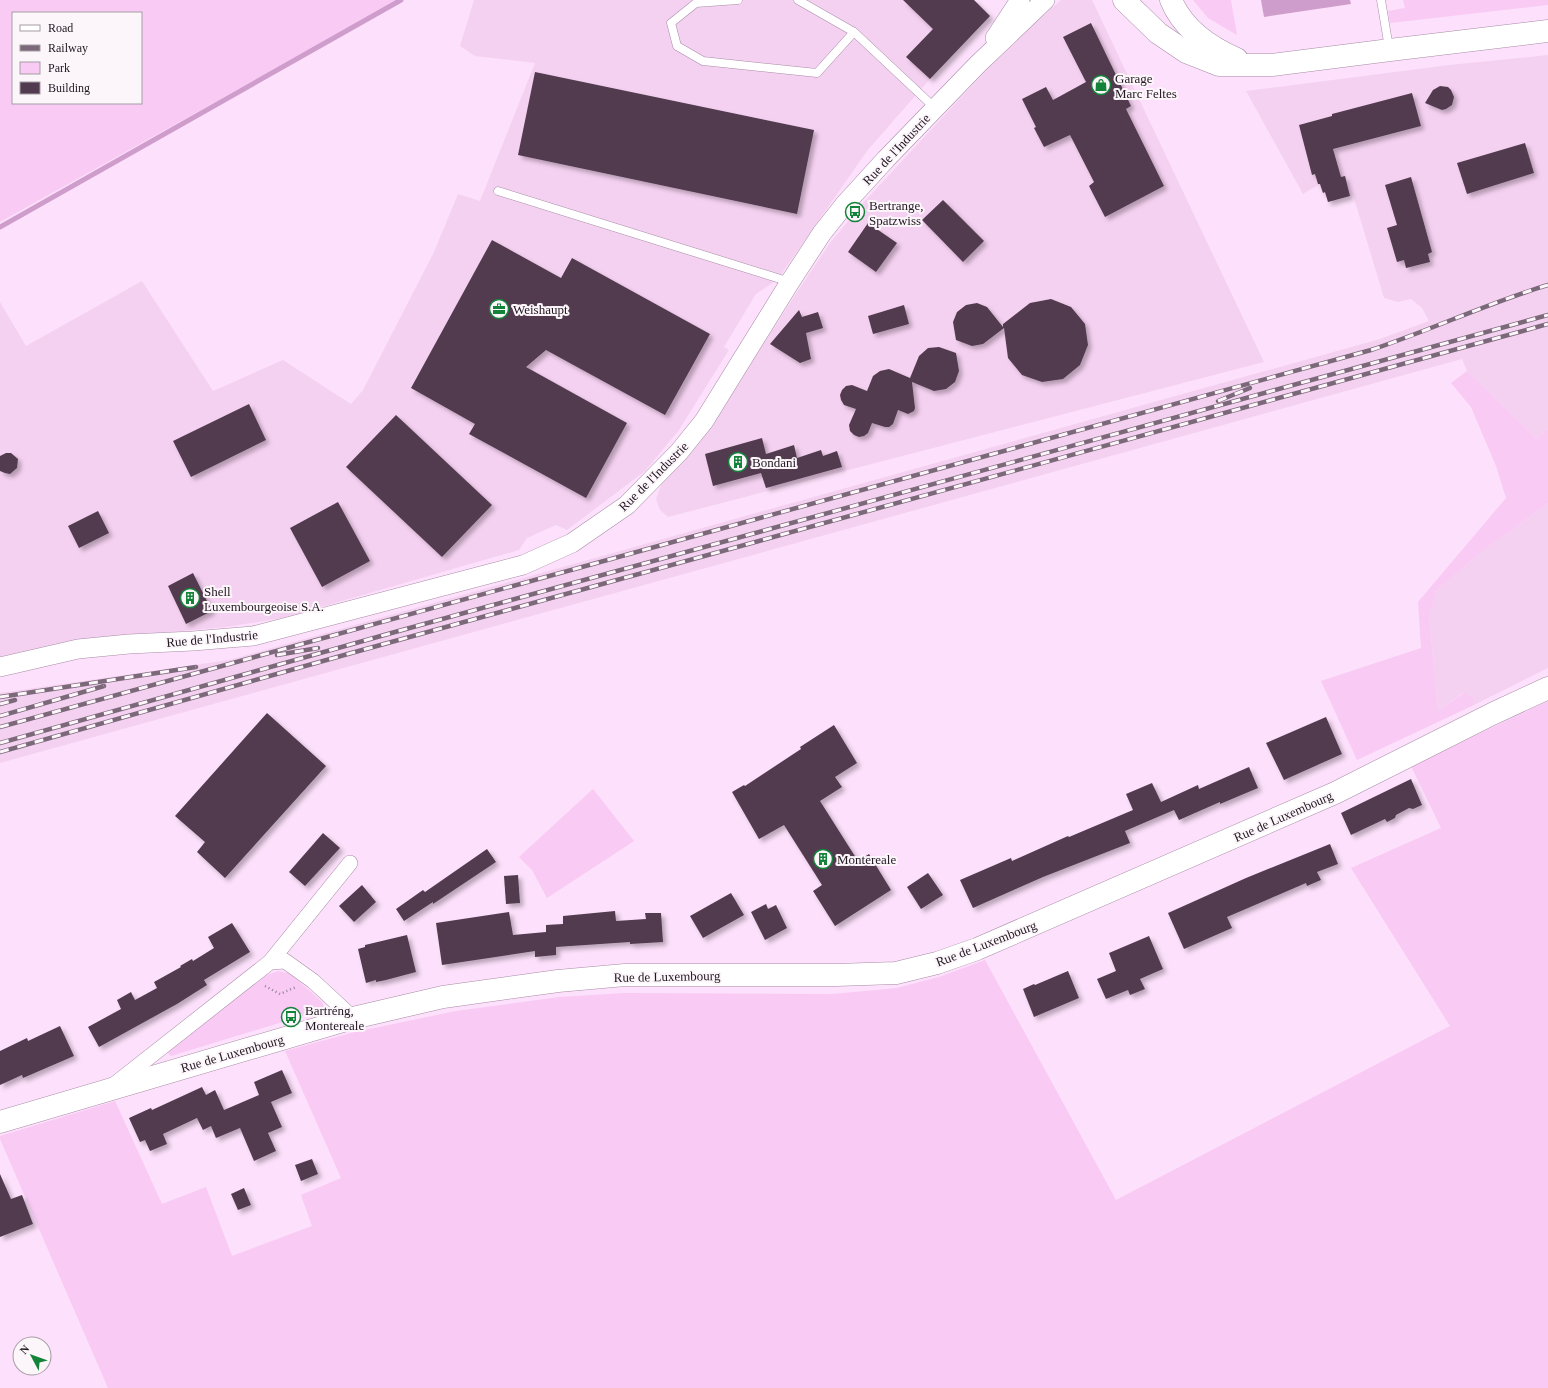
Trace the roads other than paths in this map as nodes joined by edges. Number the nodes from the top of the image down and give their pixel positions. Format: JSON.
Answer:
{"nodes":[{"id":1,"x":738,"y":0,"type":"edge"},
{"id":2,"x":798,"y":0,"type":"edge"},
{"id":3,"x":1020,"y":0,"type":"edge"},
{"id":4,"x":1046,"y":0,"type":"edge"},
{"id":5,"x":1124,"y":0,"type":"edge"},
{"id":6,"x":1171,"y":0,"type":"edge"},
{"id":7,"x":1381,"y":0,"type":"edge"},
{"id":8,"x":1548,"y":31,"type":"edge"},
{"id":9,"x":854,"y":32,"type":"junction"},
{"id":10,"x":1390,"y":50,"type":"junction"},
{"id":11,"x":978,"y":64,"type":"junction"},
{"id":12,"x":1255,"y":66,"type":"junction"},
{"id":13,"x":935,"y":108,"type":"junction"},
{"id":14,"x":498,"y":192,"type":"dead end"},
{"id":15,"x":790,"y":282,"type":"junction"},
{"id":16,"x":0,"y":667,"type":"edge"},
{"id":17,"x":1548,"y":688,"type":"edge"},
{"id":18,"x":350,"y":863,"type":"dead end"},
{"id":19,"x":270,"y":962,"type":"junction"},
{"id":20,"x":353,"y":1018,"type":"junction"},
{"id":21,"x":110,"y":1088,"type":"junction"},
{"id":22,"x":0,"y":1122,"type":"edge"}],
"edges":[{"from":1,"to":9,"type":"lane"},
{"from":2,"to":9,"type":"lane"},
{"from":3,"to":11,"type":"street","name":"Rue de l'Industrie"},
{"from":4,"to":11,"type":"street","name":"Rue de l'Industrie"},
{"from":5,"to":12,"type":"main road"},
{"from":6,"to":12,"type":"main road"},
{"from":7,"to":10,"type":"lane"},
{"from":8,"to":10,"type":"main road"},
{"from":9,"to":13,"type":"lane"},
{"from":10,"to":12,"type":"main road"},
{"from":11,"to":13,"type":"street","name":"Rue de l'Industrie"},
{"from":13,"to":15,"type":"street","name":"Rue de l'Industrie"},
{"from":14,"to":15,"type":"lane"},
{"from":15,"to":16,"type":"street","name":"Rue de l'Industrie"},
{"from":17,"to":20,"type":"main road","name":"Rue de Luxembourg"},
{"from":18,"to":19,"type":"street","name":"Rue de Luxembourg"},
{"from":19,"to":20,"type":"street"},
{"from":19,"to":21,"type":"street","name":"Rue de Luxembourg"},
{"from":20,"to":21,"type":"main road","name":"Rue de Luxembourg"},
{"from":21,"to":22,"type":"main road","name":"Rue de Luxembourg"}]}
